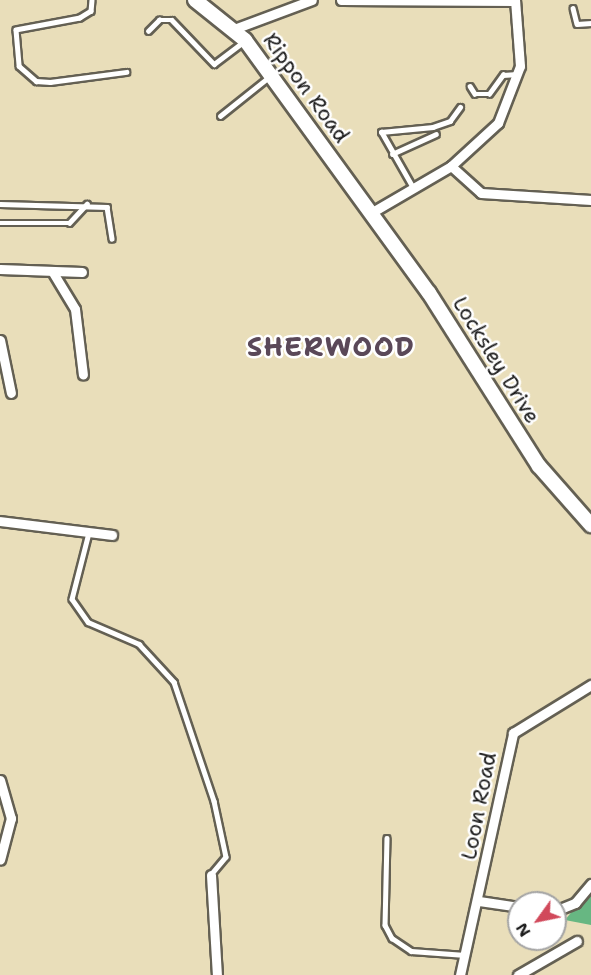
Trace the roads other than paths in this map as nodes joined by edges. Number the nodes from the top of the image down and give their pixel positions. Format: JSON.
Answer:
{"nodes":[{"id":1,"x":92,"y":0,"type":"edge"},
{"id":2,"x":312,"y":0,"type":"edge"},
{"id":3,"x":341,"y":0,"type":"edge"},
{"id":4,"x":200,"y":1,"type":"edge"},
{"id":5,"x":515,"y":1,"type":"edge"},
{"id":6,"x":573,"y":8,"type":"dead end"},
{"id":7,"x":591,"y":23,"type":"edge"},
{"id":8,"x":234,"y":29,"type":"junction"},
{"id":9,"x":148,"y":30,"type":"dead end"},
{"id":10,"x":245,"y":40,"type":"junction"},
{"id":11,"x":126,"y":72,"type":"dead end"},
{"id":12,"x":518,"y":74,"type":"junction"},
{"id":13,"x":271,"y":76,"type":"junction"},
{"id":14,"x":470,"y":86,"type":"dead end"},
{"id":15,"x":460,"y":107,"type":"dead end"},
{"id":16,"x":220,"y":116,"type":"dead end"},
{"id":17,"x":436,"y":134,"type":"dead end"},
{"id":18,"x":392,"y":154,"type":"junction"},
{"id":19,"x":451,"y":166,"type":"junction"},
{"id":20,"x":413,"y":188,"type":"junction"},
{"id":21,"x":591,"y":200,"type":"edge"},
{"id":22,"x":0,"y":204,"type":"edge"},
{"id":23,"x":87,"y":204,"type":"junction"},
{"id":24,"x":369,"y":214,"type":"junction"},
{"id":25,"x":0,"y":223,"type":"edge"},
{"id":26,"x":112,"y":238,"type":"dead end"},
{"id":27,"x":0,"y":269,"type":"edge"},
{"id":28,"x":52,"y":270,"type":"junction"},
{"id":29,"x":82,"y":272,"type":"dead end"},
{"id":30,"x":0,"y":340,"type":"edge"},
{"id":31,"x":83,"y":375,"type":"dead end"},
{"id":32,"x":11,"y":393,"type":"dead end"},
{"id":33,"x":0,"y":521,"type":"edge"},
{"id":34,"x":591,"y":525,"type":"edge"},
{"id":35,"x":89,"y":533,"type":"junction"},
{"id":36,"x":111,"y":535,"type":"dead end"},
{"id":37,"x":591,"y":685,"type":"edge"},
{"id":38,"x":0,"y":780,"type":"edge"},
{"id":39,"x":387,"y":838,"type":"dead end"},
{"id":40,"x":0,"y":860,"type":"edge"},
{"id":41,"x":211,"y":875,"type":"joint"},
{"id":42,"x":591,"y":884,"type":"edge"},
{"id":43,"x":479,"y":901,"type":"junction"},
{"id":44,"x":507,"y":905,"type":"edge"},
{"id":45,"x":567,"y":906,"type":"edge"},
{"id":46,"x":576,"y":940,"type":"dead end"},
{"id":47,"x":465,"y":955,"type":"junction"},
{"id":48,"x":217,"y":975,"type":"edge"},
{"id":49,"x":460,"y":975,"type":"edge"},
{"id":50,"x":518,"y":975,"type":"edge"}],
"edges":[{"from":1,"to":11,"type":"lane"},
{"from":2,"to":8,"type":"street"},
{"from":3,"to":5,"type":"street"},
{"from":4,"to":8,"type":"street","name":"Rippon Road"},
{"from":5,"to":12,"type":"street"},
{"from":6,"to":7,"type":"lane"},
{"from":8,"to":10,"type":"street","name":"Rippon Road"},
{"from":9,"to":10,"type":"lane"},
{"from":10,"to":13,"type":"street","name":"Rippon Road"},
{"from":12,"to":14,"type":"lane"},
{"from":12,"to":19,"type":"street"},
{"from":13,"to":16,"type":"lane"},
{"from":13,"to":24,"type":"street","name":"Rippon Road"},
{"from":15,"to":18,"type":"lane"},
{"from":17,"to":18,"type":"lane"},
{"from":18,"to":20,"type":"lane"},
{"from":19,"to":20,"type":"street"},
{"from":19,"to":21,"type":"street"},
{"from":20,"to":24,"type":"street"},
{"from":22,"to":23,"type":"lane"},
{"from":23,"to":25,"type":"lane"},
{"from":23,"to":26,"type":"lane"},
{"from":24,"to":34,"type":"street","name":"Locksley Drive"},
{"from":27,"to":28,"type":"street"},
{"from":28,"to":29,"type":"street"},
{"from":28,"to":31,"type":"street"},
{"from":30,"to":32,"type":"street"},
{"from":33,"to":35,"type":"street"},
{"from":35,"to":36,"type":"street"},
{"from":35,"to":41,"type":"lane"},
{"from":37,"to":43,"type":"street","name":"Loon Road"},
{"from":38,"to":40,"type":"street"},
{"from":39,"to":47,"type":"lane"},
{"from":41,"to":48,"type":"street"},
{"from":42,"to":45,"type":"street"},
{"from":43,"to":44,"type":"street"},
{"from":43,"to":47,"type":"street","name":"Loon Road"},
{"from":46,"to":50,"type":"street"},
{"from":47,"to":49,"type":"street","name":"Loon Road"}]}
